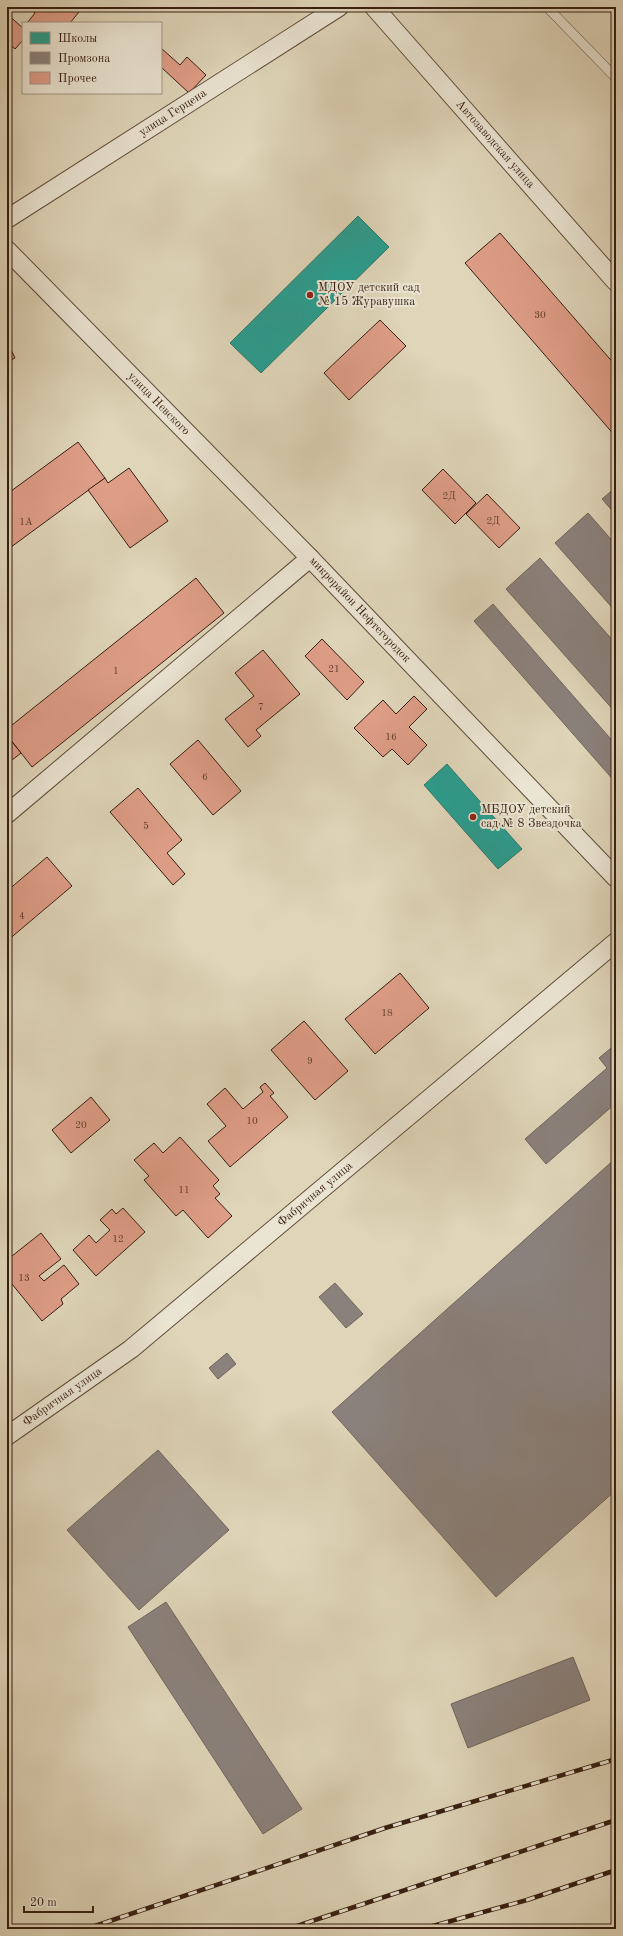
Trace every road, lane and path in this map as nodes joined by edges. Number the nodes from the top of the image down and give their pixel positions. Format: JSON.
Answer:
{"nodes":[{"id":1,"x":339,"y":7,"type":"edge"},
{"id":2,"x":374,"y":7,"type":"edge"},
{"id":3,"x":547,"y":7,"type":"edge"},
{"id":4,"x":616,"y":78,"type":"edge"},
{"id":5,"x":7,"y":219,"type":"edge"},
{"id":6,"x":7,"y":250,"type":"edge"},
{"id":7,"x":616,"y":282,"type":"edge"},
{"id":8,"x":310,"y":558,"type":"junction"},
{"id":9,"x":7,"y":814,"type":"edge"},
{"id":10,"x":616,"y":878,"type":"edge"},
{"id":11,"x":616,"y":942,"type":"edge"},
{"id":12,"x":7,"y":1436,"type":"edge"}],
"edges":[{"from":1,"to":5,"type":"street","name":"улица Герцена"},
{"from":2,"to":7,"type":"street","name":"Автозаводская улица"},
{"from":3,"to":4,"type":"lane"},
{"from":6,"to":8,"type":"street","name":"улица Невского"},
{"from":8,"to":9,"type":"street","name":"микрорайон Нефтегородок"},
{"from":8,"to":10,"type":"street","name":"микрорайон Нефтегородок"},
{"from":11,"to":12,"type":"street","name":"Фабричная улица"}]}
